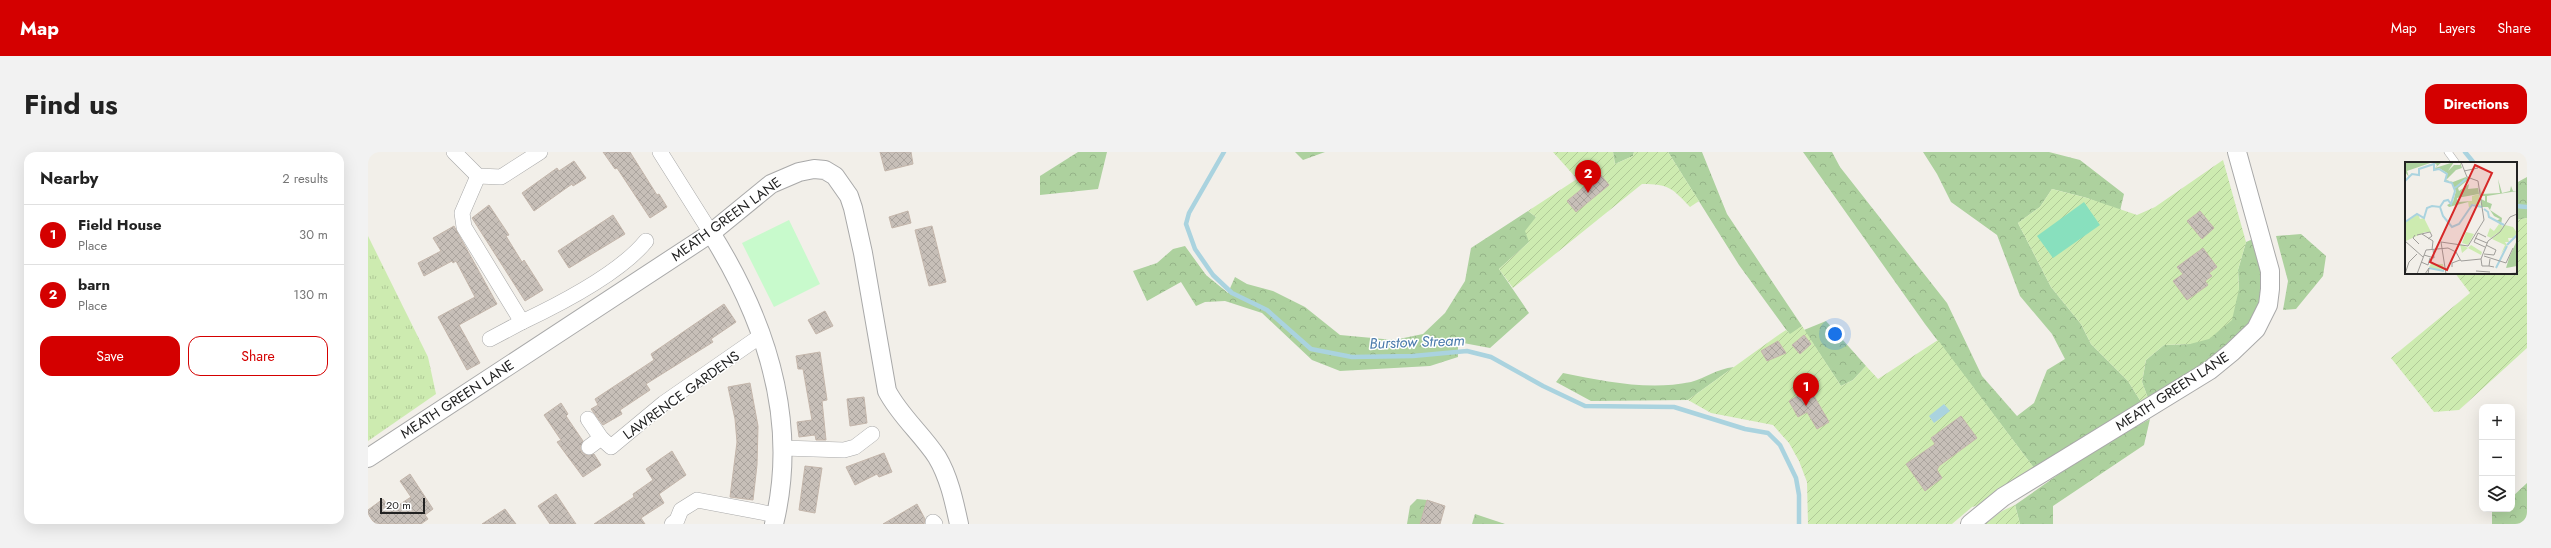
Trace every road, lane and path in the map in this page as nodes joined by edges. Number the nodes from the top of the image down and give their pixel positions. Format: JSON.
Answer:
{"nodes":[{"id":1,"x":454,"y":152,"type":"edge"},
{"id":2,"x":540,"y":152,"type":"edge"},
{"id":3,"x":660,"y":152,"type":"edge"},
{"id":4,"x":2237,"y":152,"type":"edge"},
{"id":5,"x":2448,"y":152,"type":"edge"},
{"id":6,"x":2455,"y":162,"type":"edge"},
{"id":7,"x":478,"y":176,"type":"junction"},
{"id":8,"x":712,"y":232,"type":"junction"},
{"id":9,"x":646,"y":241,"type":"dead end"},
{"id":10,"x":522,"y":322,"type":"junction"},
{"id":11,"x":762,"y":335,"type":"junction"},
{"id":12,"x":490,"y":339,"type":"dead end"},
{"id":13,"x":588,"y":419,"type":"dead end"},
{"id":14,"x":872,"y":434,"type":"dead end"},
{"id":15,"x":601,"y":438,"type":"junction"},
{"id":16,"x":589,"y":447,"type":"dead end"},
{"id":17,"x":783,"y":448,"type":"junction"},
{"id":18,"x":368,"y":458,"type":"edge"},
{"id":19,"x":775,"y":519,"type":"edge"},
{"id":20,"x":672,"y":524,"type":"edge"},
{"id":21,"x":959,"y":524,"type":"edge"},
{"id":22,"x":1970,"y":524,"type":"edge"}],
"edges":[{"from":1,"to":7,"type":"street"},
{"from":2,"to":7,"type":"street"},
{"from":3,"to":8,"type":"street"},
{"from":4,"to":22,"type":"street","name":"MEATH GREEN LANE"},
{"from":5,"to":6,"type":"lane"},
{"from":7,"to":10,"type":"street"},
{"from":8,"to":11,"type":"street"},
{"from":8,"to":18,"type":"street","name":"MEATH GREEN LANE"},
{"from":8,"to":21,"type":"street","name":"MEATH GREEN LANE"},
{"from":9,"to":10,"type":"street"},
{"from":10,"to":12,"type":"street"},
{"from":11,"to":15,"type":"street","name":"LAWRENCE GARDENS"},
{"from":11,"to":17,"type":"street"},
{"from":13,"to":15,"type":"street","name":"LAWRENCE GARDENS"},
{"from":14,"to":17,"type":"street"},
{"from":15,"to":16,"type":"street","name":"LAWRENCE GARDENS"},
{"from":17,"to":19,"type":"street"},
{"from":19,"to":20,"type":"street"}]}
